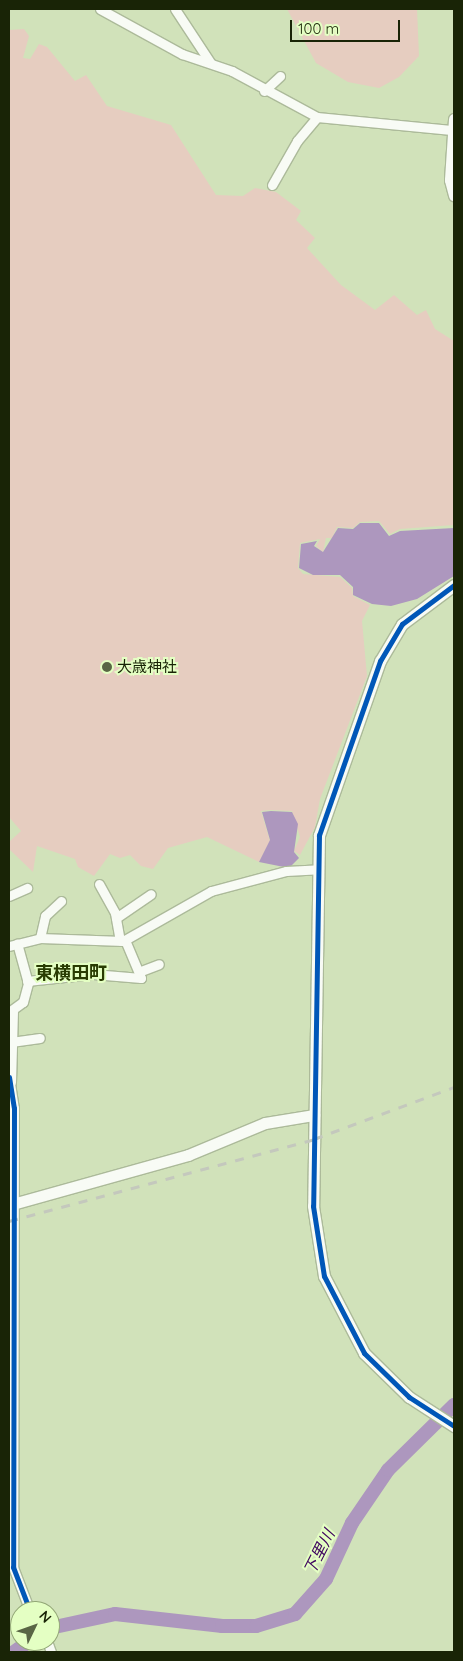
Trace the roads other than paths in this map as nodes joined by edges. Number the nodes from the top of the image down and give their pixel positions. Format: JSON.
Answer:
{"nodes":[{"id":1,"x":100,"y":9,"type":"edge"},
{"id":2,"x":175,"y":9,"type":"edge"},
{"id":3,"x":213,"y":65,"type":"junction"},
{"id":4,"x":280,"y":76,"type":"dead end"},
{"id":5,"x":264,"y":91,"type":"junction"},
{"id":6,"x":317,"y":117,"type":"junction"},
{"id":7,"x":452,"y":124,"type":"edge"},
{"id":8,"x":272,"y":185,"type":"dead end"},
{"id":9,"x":454,"y":195,"type":"edge"},
{"id":10,"x":454,"y":585,"type":"edge"},
{"id":11,"x":319,"y":869,"type":"junction"},
{"id":12,"x":99,"y":884,"type":"dead end"},
{"id":13,"x":27,"y":888,"type":"dead end"},
{"id":14,"x":152,"y":894,"type":"dead end"},
{"id":15,"x":9,"y":896,"type":"edge"},
{"id":16,"x":61,"y":901,"type":"dead end"},
{"id":17,"x":116,"y":918,"type":"junction"},
{"id":18,"x":40,"y":938,"type":"junction"},
{"id":19,"x":123,"y":940,"type":"junction"},
{"id":20,"x":13,"y":944,"type":"edge"},
{"id":21,"x":160,"y":964,"type":"dead end"},
{"id":22,"x":141,"y":971,"type":"junction"},
{"id":23,"x":27,"y":982,"type":"junction"},
{"id":24,"x":11,"y":1011,"type":"edge"},
{"id":25,"x":40,"y":1038,"type":"dead end"},
{"id":26,"x":11,"y":1041,"type":"edge"},
{"id":27,"x":10,"y":1079,"type":"edge"},
{"id":28,"x":314,"y":1114,"type":"junction"},
{"id":29,"x":11,"y":1204,"type":"edge"},
{"id":30,"x":453,"y":1425,"type":"edge"},
{"id":31,"x":26,"y":1601,"type":"edge"}],
"edges":[{"from":1,"to":3,"type":"street"},
{"from":2,"to":3,"type":"street"},
{"from":3,"to":5,"type":"street"},
{"from":4,"to":5,"type":"street"},
{"from":5,"to":6,"type":"street"},
{"from":6,"to":7,"type":"street"},
{"from":6,"to":8,"type":"street"},
{"from":7,"to":9,"type":"street"},
{"from":10,"to":11,"type":"street"},
{"from":11,"to":19,"type":"street"},
{"from":11,"to":28,"type":"street"},
{"from":12,"to":17,"type":"street"},
{"from":13,"to":15,"type":"street"},
{"from":14,"to":17,"type":"street"},
{"from":16,"to":18,"type":"street"},
{"from":17,"to":19,"type":"street"},
{"from":18,"to":19,"type":"street"},
{"from":18,"to":20,"type":"street"},
{"from":19,"to":22,"type":"street"},
{"from":20,"to":23,"type":"street"},
{"from":21,"to":22,"type":"street"},
{"from":22,"to":23,"type":"street"},
{"from":23,"to":24,"type":"street"},
{"from":24,"to":26,"type":"street"},
{"from":25,"to":26,"type":"street"},
{"from":26,"to":27,"type":"street"},
{"from":27,"to":29,"type":"street"},
{"from":28,"to":29,"type":"street"},
{"from":28,"to":30,"type":"street"},
{"from":29,"to":31,"type":"street"}]}
